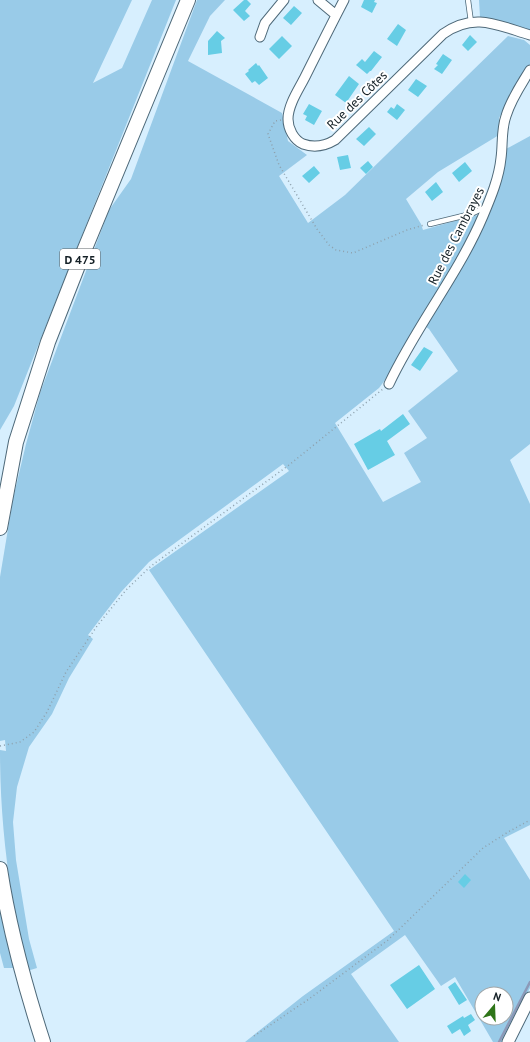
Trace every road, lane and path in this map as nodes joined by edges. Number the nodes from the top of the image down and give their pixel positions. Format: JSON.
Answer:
{"nodes":[{"id":1,"x":188,"y":0,"type":"edge"},
{"id":2,"x":284,"y":0,"type":"edge"},
{"id":3,"x":318,"y":0,"type":"edge"},
{"id":4,"x":344,"y":0,"type":"edge"},
{"id":5,"x":468,"y":0,"type":"edge"},
{"id":6,"x":336,"y":15,"type":"junction"},
{"id":7,"x":471,"y":22,"type":"junction"},
{"id":8,"x":530,"y":35,"type":"edge"},
{"id":9,"x":260,"y":37,"type":"dead end"},
{"id":10,"x":530,"y":70,"type":"edge"},
{"id":11,"x":287,"y":118,"type":"junction"},
{"id":12,"x":487,"y":207,"type":"junction"},
{"id":13,"x":430,"y":224,"type":"joint"},
{"id":14,"x":390,"y":384,"type":"joint"},
{"id":15,"x":0,"y":528,"type":"edge"},
{"id":16,"x":0,"y":746,"type":"edge"},
{"id":17,"x":530,"y":820,"type":"edge"},
{"id":18,"x":0,"y":869,"type":"edge"},
{"id":19,"x":530,"y":998,"type":"edge"},
{"id":20,"x":254,"y":1036,"type":"dead end"},
{"id":21,"x":43,"y":1042,"type":"edge"},
{"id":22,"x":508,"y":1042,"type":"edge"}],
"edges":[{"from":1,"to":15,"type":"main road","number":"D 475"},
{"from":2,"to":9,"type":"street"},
{"from":3,"to":6,"type":"street"},
{"from":4,"to":6,"type":"street"},
{"from":5,"to":7,"type":"lane"},
{"from":6,"to":11,"type":"street"},
{"from":7,"to":8,"type":"street","name":"Rue des Côtes"},
{"from":7,"to":11,"type":"street","name":"Rue des Côtes"},
{"from":10,"to":12,"type":"street","name":"Rue des Cambrayes"},
{"from":11,"to":13,"type":"path"},
{"from":12,"to":13,"type":"lane"},
{"from":12,"to":14,"type":"street","name":"Rue des Cambrayes"},
{"from":14,"to":16,"type":"path"},
{"from":17,"to":20,"type":"path"},
{"from":18,"to":21,"type":"main road"},
{"from":19,"to":22,"type":"street"}]}
